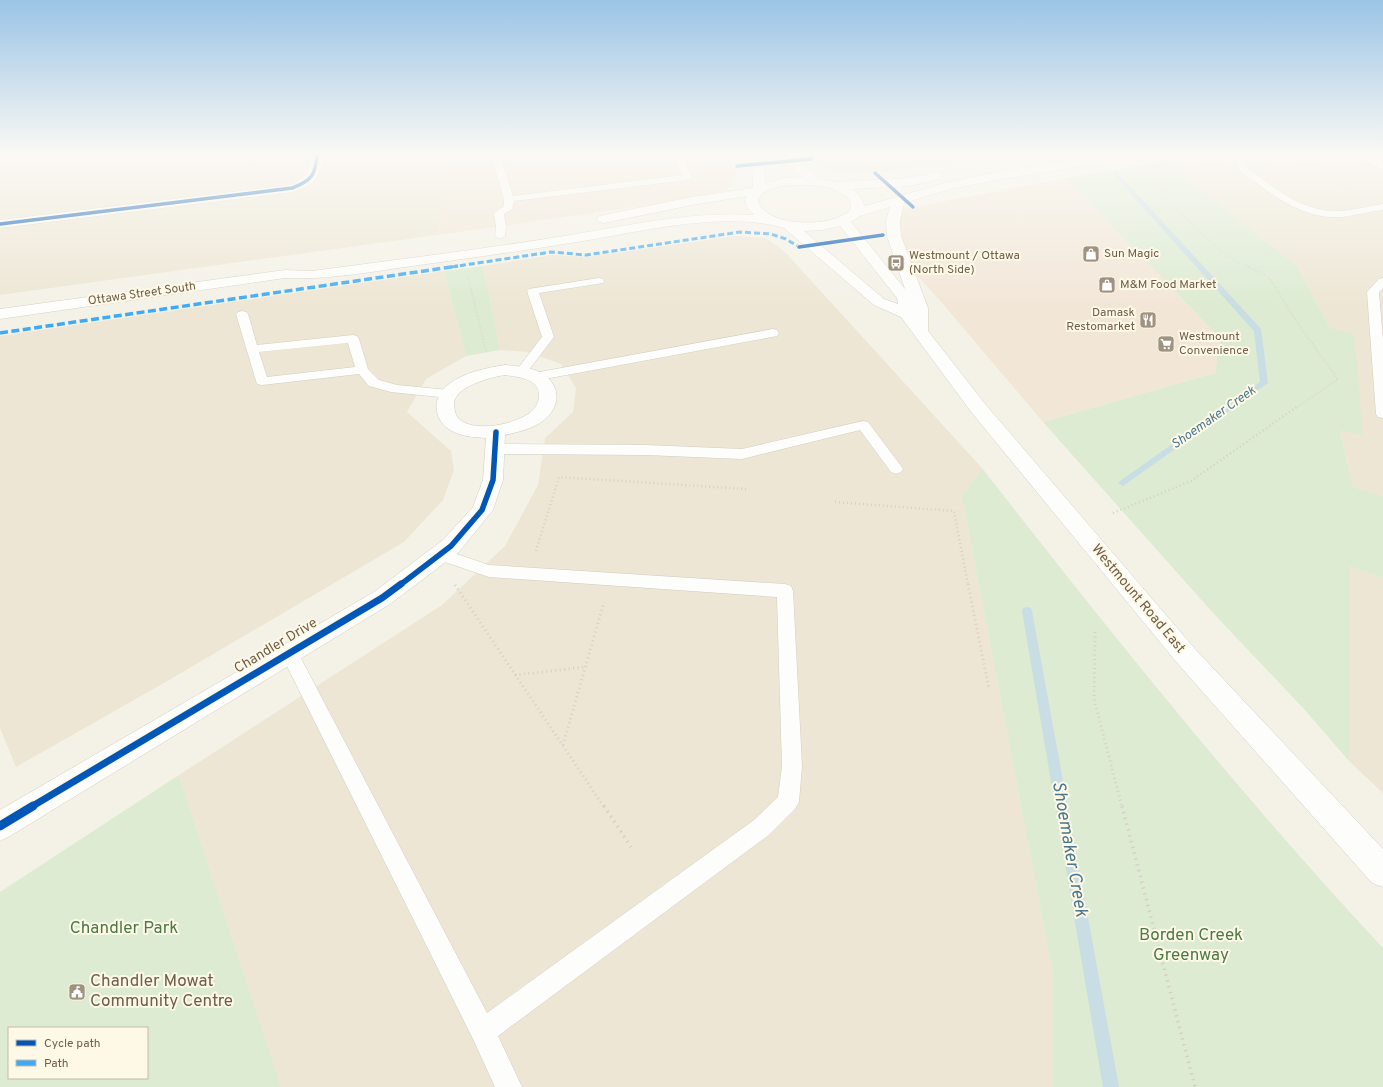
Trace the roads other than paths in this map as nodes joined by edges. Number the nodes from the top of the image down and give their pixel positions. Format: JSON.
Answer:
{"nodes":[{"id":1,"x":156,"y":205,"type":"edge"},
{"id":2,"x":509,"y":205,"type":"edge"},
{"id":3,"x":674,"y":205,"type":"edge"},
{"id":4,"x":752,"y":205,"type":"edge"},
{"id":5,"x":858,"y":205,"type":"edge"},
{"id":6,"x":884,"y":205,"type":"edge"},
{"id":7,"x":897,"y":205,"type":"edge"},
{"id":8,"x":1294,"y":205,"type":"edge"},
{"id":9,"x":1379,"y":207,"type":"edge"},
{"id":10,"x":849,"y":217,"type":"junction"},
{"id":11,"x":773,"y":220,"type":"junction"},
{"id":12,"x":594,"y":221,"type":"dead end"},
{"id":13,"x":0,"y":224,"type":"edge"},
{"id":14,"x":789,"y":225,"type":"junction"},
{"id":15,"x":516,"y":234,"type":"dead end"},
{"id":16,"x":500,"y":236,"type":"junction"},
{"id":17,"x":285,"y":274,"type":"junction"},
{"id":18,"x":599,"y":281,"type":"dead end"},
{"id":19,"x":1383,"y":281,"type":"edge"},
{"id":20,"x":0,"y":314,"type":"edge"},
{"id":21,"x":242,"y":314,"type":"dead end"},
{"id":22,"x":913,"y":323,"type":"junction"},
{"id":23,"x":773,"y":333,"type":"dead end"},
{"id":24,"x":252,"y":349,"type":"junction"},
{"id":25,"x":362,"y":370,"type":"junction"},
{"id":26,"x":527,"y":374,"type":"junction"},
{"id":27,"x":449,"y":394,"type":"junction"},
{"id":28,"x":1383,"y":414,"type":"edge"},
{"id":29,"x":496,"y":441,"type":"junction"},
{"id":30,"x":896,"y":469,"type":"dead end"},
{"id":31,"x":440,"y":554,"type":"junction"},
{"id":32,"x":290,"y":652,"type":"junction"},
{"id":33,"x":0,"y":826,"type":"edge"},
{"id":34,"x":1383,"y":872,"type":"edge"},
{"id":35,"x":483,"y":1032,"type":"junction"},
{"id":36,"x":509,"y":1087,"type":"edge"}],
"edges":[{"from":1,"to":13,"type":"main road"},
{"from":2,"to":16,"type":"lane"},
{"from":3,"to":12,"type":"main road"},
{"from":4,"to":11,"type":"main road"},
{"from":5,"to":10,"type":"main road"},
{"from":6,"to":10,"type":"main road"},
{"from":7,"to":22,"type":"main road"},
{"from":8,"to":9,"type":"lane"},
{"from":10,"to":14,"type":"main road"},
{"from":10,"to":22,"type":"main road"},
{"from":11,"to":14,"type":"main road"},
{"from":11,"to":17,"type":"main road"},
{"from":14,"to":22,"type":"main road"},
{"from":15,"to":16,"type":"main road"},
{"from":16,"to":17,"type":"main road"},
{"from":17,"to":20,"type":"main road","name":"Ottawa Street South"},
{"from":18,"to":26,"type":"lane"},
{"from":19,"to":28,"type":"lane"},
{"from":21,"to":24,"type":"lane"},
{"from":22,"to":34,"type":"main road","name":"Westmount Road East"},
{"from":23,"to":26,"type":"lane"},
{"from":24,"to":25,"type":"lane"},
{"from":24,"to":25,"type":"lane"},
{"from":25,"to":27,"type":"lane"},
{"from":26,"to":27,"type":"main road"},
{"from":26,"to":29,"type":"main road"},
{"from":27,"to":29,"type":"main road"},
{"from":29,"to":30,"type":"lane"},
{"from":29,"to":31,"type":"main road","name":"Chandler Drive"},
{"from":31,"to":32,"type":"main road","name":"Chandler Drive"},
{"from":31,"to":35,"type":"lane"},
{"from":32,"to":33,"type":"main road","name":"Chandler Drive"},
{"from":32,"to":35,"type":"lane"},
{"from":35,"to":36,"type":"lane"}]}
